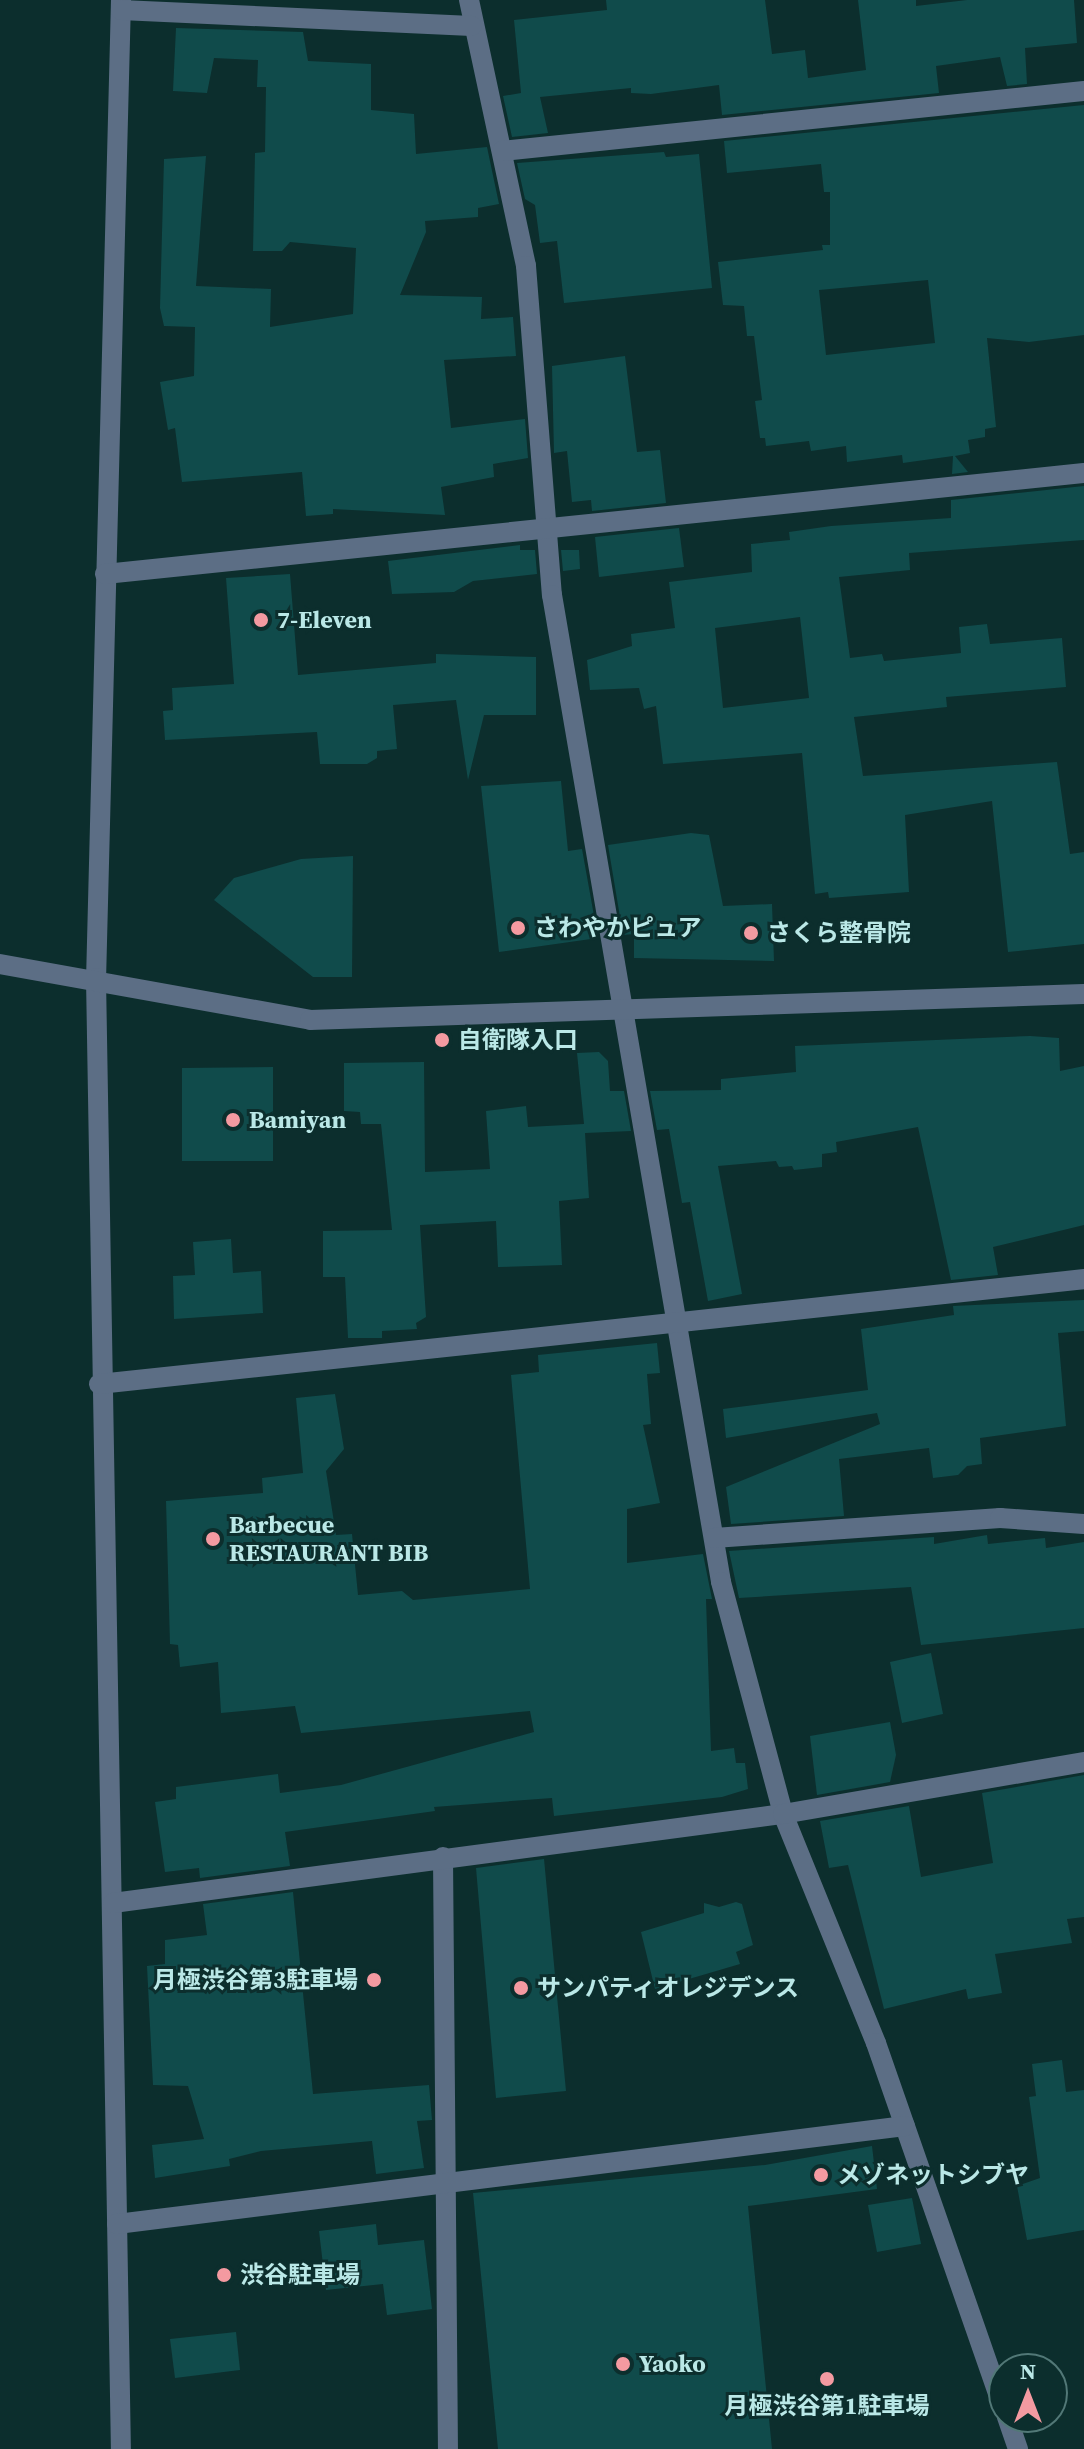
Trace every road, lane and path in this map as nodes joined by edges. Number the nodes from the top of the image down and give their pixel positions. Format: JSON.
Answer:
{"nodes":[{"id":1,"x":469,"y":0,"type":"edge"},
{"id":2,"x":121,"y":5,"type":"edge"},
{"id":3,"x":472,"y":26,"type":"junction"},
{"id":4,"x":1084,"y":91,"type":"edge"},
{"id":5,"x":502,"y":151,"type":"junction"},
{"id":6,"x":1084,"y":473,"type":"edge"},
{"id":7,"x":547,"y":527,"type":"junction"},
{"id":8,"x":105,"y":574,"type":"junction"},
{"id":9,"x":0,"y":964,"type":"edge"},
{"id":10,"x":96,"y":978,"type":"junction"},
{"id":11,"x":1084,"y":994,"type":"edge"},
{"id":12,"x":622,"y":1010,"type":"junction"},
{"id":13,"x":1084,"y":1279,"type":"edge"},
{"id":14,"x":674,"y":1325,"type":"junction"},
{"id":15,"x":99,"y":1384,"type":"junction"},
{"id":16,"x":1084,"y":1524,"type":"edge"},
{"id":17,"x":714,"y":1538,"type":"junction"},
{"id":18,"x":1084,"y":1762,"type":"edge"},
{"id":19,"x":783,"y":1814,"type":"junction"},
{"id":20,"x":443,"y":1857,"type":"junction"},
{"id":21,"x":113,"y":1903,"type":"junction"},
{"id":22,"x":905,"y":2126,"type":"junction"},
{"id":23,"x":449,"y":2186,"type":"junction"},
{"id":24,"x":117,"y":2224,"type":"junction"},
{"id":25,"x":988,"y":2364,"type":"edge"},
{"id":26,"x":121,"y":2449,"type":"edge"},
{"id":27,"x":448,"y":2449,"type":"edge"}],
"edges":[{"from":1,"to":3,"type":"street"},
{"from":2,"to":3,"type":"street"},
{"from":2,"to":8,"type":"street"},
{"from":3,"to":5,"type":"street"},
{"from":4,"to":5,"type":"street"},
{"from":5,"to":7,"type":"street"},
{"from":6,"to":7,"type":"street"},
{"from":7,"to":8,"type":"street"},
{"from":7,"to":12,"type":"street"},
{"from":8,"to":10,"type":"street"},
{"from":9,"to":10,"type":"street"},
{"from":10,"to":12,"type":"street"},
{"from":10,"to":15,"type":"street"},
{"from":11,"to":12,"type":"street"},
{"from":12,"to":14,"type":"street"},
{"from":13,"to":14,"type":"street"},
{"from":14,"to":15,"type":"street"},
{"from":14,"to":17,"type":"street"},
{"from":15,"to":21,"type":"street"},
{"from":16,"to":17,"type":"street"},
{"from":17,"to":19,"type":"street"},
{"from":18,"to":19,"type":"street"},
{"from":19,"to":20,"type":"street"},
{"from":19,"to":22,"type":"street"},
{"from":20,"to":21,"type":"street"},
{"from":20,"to":23,"type":"street"},
{"from":21,"to":24,"type":"street"},
{"from":22,"to":23,"type":"street"},
{"from":22,"to":25,"type":"street"},
{"from":23,"to":24,"type":"street"},
{"from":23,"to":27,"type":"street"},
{"from":24,"to":26,"type":"street"}]}
